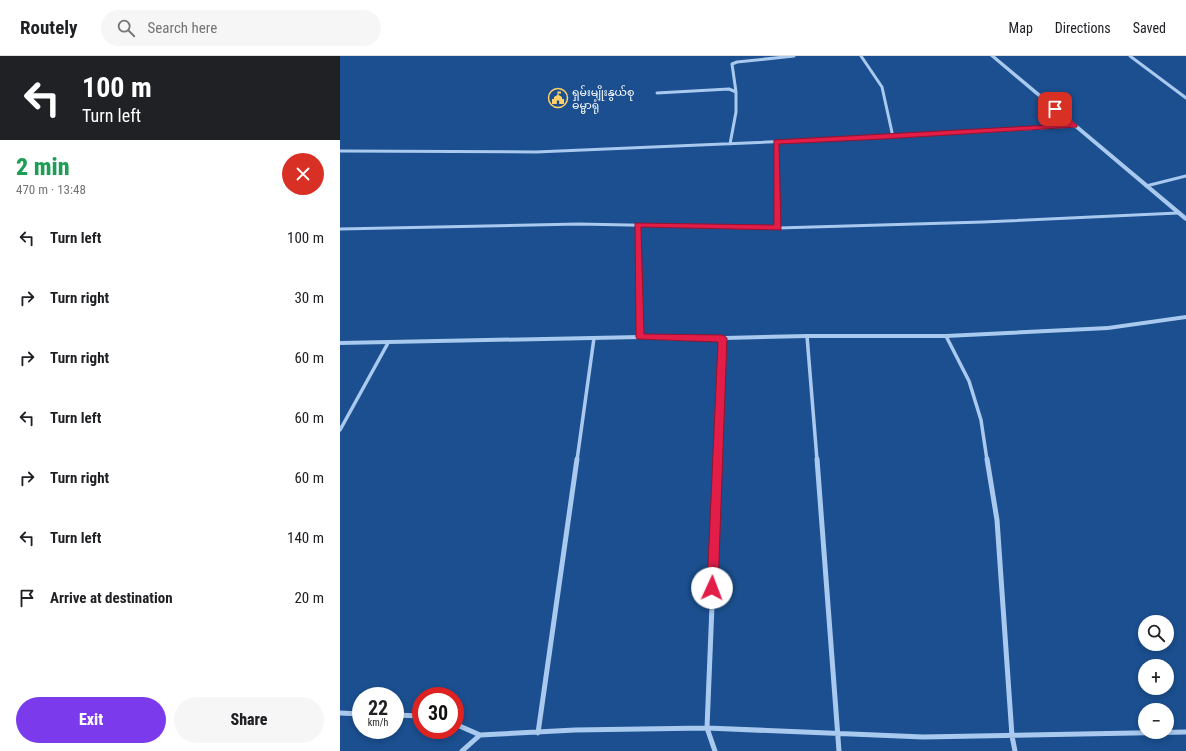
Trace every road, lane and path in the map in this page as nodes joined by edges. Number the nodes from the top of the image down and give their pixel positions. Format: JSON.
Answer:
{"nodes":[{"id":1,"x":794,"y":56,"type":"edge"},
{"id":2,"x":861,"y":56,"type":"edge"},
{"id":3,"x":992,"y":56,"type":"edge"},
{"id":4,"x":1130,"y":56,"type":"edge"},
{"id":5,"x":736,"y":92,"type":"junction"},
{"id":6,"x":657,"y":93,"type":"dead end"},
{"id":7,"x":1186,"y":98,"type":"edge"},
{"id":8,"x":1075,"y":126,"type":"junction"},
{"id":9,"x":893,"y":137,"type":"junction"},
{"id":10,"x":776,"y":142,"type":"junction"},
{"id":11,"x":730,"y":144,"type":"junction"},
{"id":12,"x":340,"y":151,"type":"edge"},
{"id":13,"x":1186,"y":176,"type":"edge"},
{"id":14,"x":1146,"y":186,"type":"junction"},
{"id":15,"x":1178,"y":212,"type":"junction"},
{"id":16,"x":1186,"y":219,"type":"edge"},
{"id":17,"x":638,"y":225,"type":"junction"},
{"id":18,"x":778,"y":228,"type":"junction"},
{"id":19,"x":340,"y":229,"type":"edge"},
{"id":20,"x":1186,"y":317,"type":"edge"},
{"id":21,"x":807,"y":336,"type":"junction"},
{"id":22,"x":946,"y":336,"type":"junction"},
{"id":23,"x":640,"y":337,"type":"junction"},
{"id":24,"x":594,"y":338,"type":"junction"},
{"id":25,"x":723,"y":338,"type":"junction"},
{"id":26,"x":340,"y":343,"type":"edge"},
{"id":27,"x":388,"y":343,"type":"junction"},
{"id":28,"x":340,"y":430,"type":"edge"},
{"id":29,"x":340,"y":713,"type":"edge"},
{"id":30,"x":352,"y":714,"type":"edge"},
{"id":31,"x":464,"y":728,"type":"edge"},
{"id":32,"x":707,"y":728,"type":"junction"},
{"id":33,"x":1186,"y":732,"type":"edge"},
{"id":34,"x":538,"y":733,"type":"junction"},
{"id":35,"x":837,"y":734,"type":"junction"},
{"id":36,"x":480,"y":735,"type":"junction"},
{"id":37,"x":1012,"y":736,"type":"junction"},
{"id":38,"x":462,"y":751,"type":"edge"},
{"id":39,"x":715,"y":751,"type":"edge"},
{"id":40,"x":839,"y":751,"type":"edge"},
{"id":41,"x":1015,"y":751,"type":"edge"}],
"edges":[{"from":1,"to":5,"type":"street"},
{"from":2,"to":9,"type":"street"},
{"from":3,"to":8,"type":"street"},
{"from":4,"to":7,"type":"street"},
{"from":5,"to":6,"type":"street"},
{"from":5,"to":11,"type":"street"},
{"from":8,"to":9,"type":"street"},
{"from":8,"to":14,"type":"street"},
{"from":9,"to":10,"type":"street"},
{"from":10,"to":11,"type":"street"},
{"from":10,"to":18,"type":"street"},
{"from":11,"to":12,"type":"street"},
{"from":13,"to":14,"type":"street"},
{"from":14,"to":15,"type":"street"},
{"from":15,"to":16,"type":"street"},
{"from":15,"to":18,"type":"street"},
{"from":17,"to":18,"type":"street"},
{"from":17,"to":19,"type":"street"},
{"from":17,"to":23,"type":"street"},
{"from":20,"to":22,"type":"street"},
{"from":21,"to":22,"type":"street"},
{"from":21,"to":25,"type":"street"},
{"from":21,"to":35,"type":"street"},
{"from":22,"to":37,"type":"street"},
{"from":23,"to":24,"type":"street"},
{"from":23,"to":25,"type":"street"},
{"from":24,"to":27,"type":"street"},
{"from":24,"to":34,"type":"street"},
{"from":25,"to":32,"type":"street"},
{"from":26,"to":27,"type":"street"},
{"from":27,"to":28,"type":"street"},
{"from":29,"to":30,"type":"street"},
{"from":31,"to":36,"type":"street"},
{"from":32,"to":34,"type":"street"},
{"from":32,"to":35,"type":"street"},
{"from":32,"to":39,"type":"street"},
{"from":33,"to":37,"type":"street"},
{"from":34,"to":36,"type":"street"},
{"from":35,"to":37,"type":"street"},
{"from":35,"to":40,"type":"street"},
{"from":36,"to":38,"type":"street"},
{"from":37,"to":41,"type":"street"}]}
